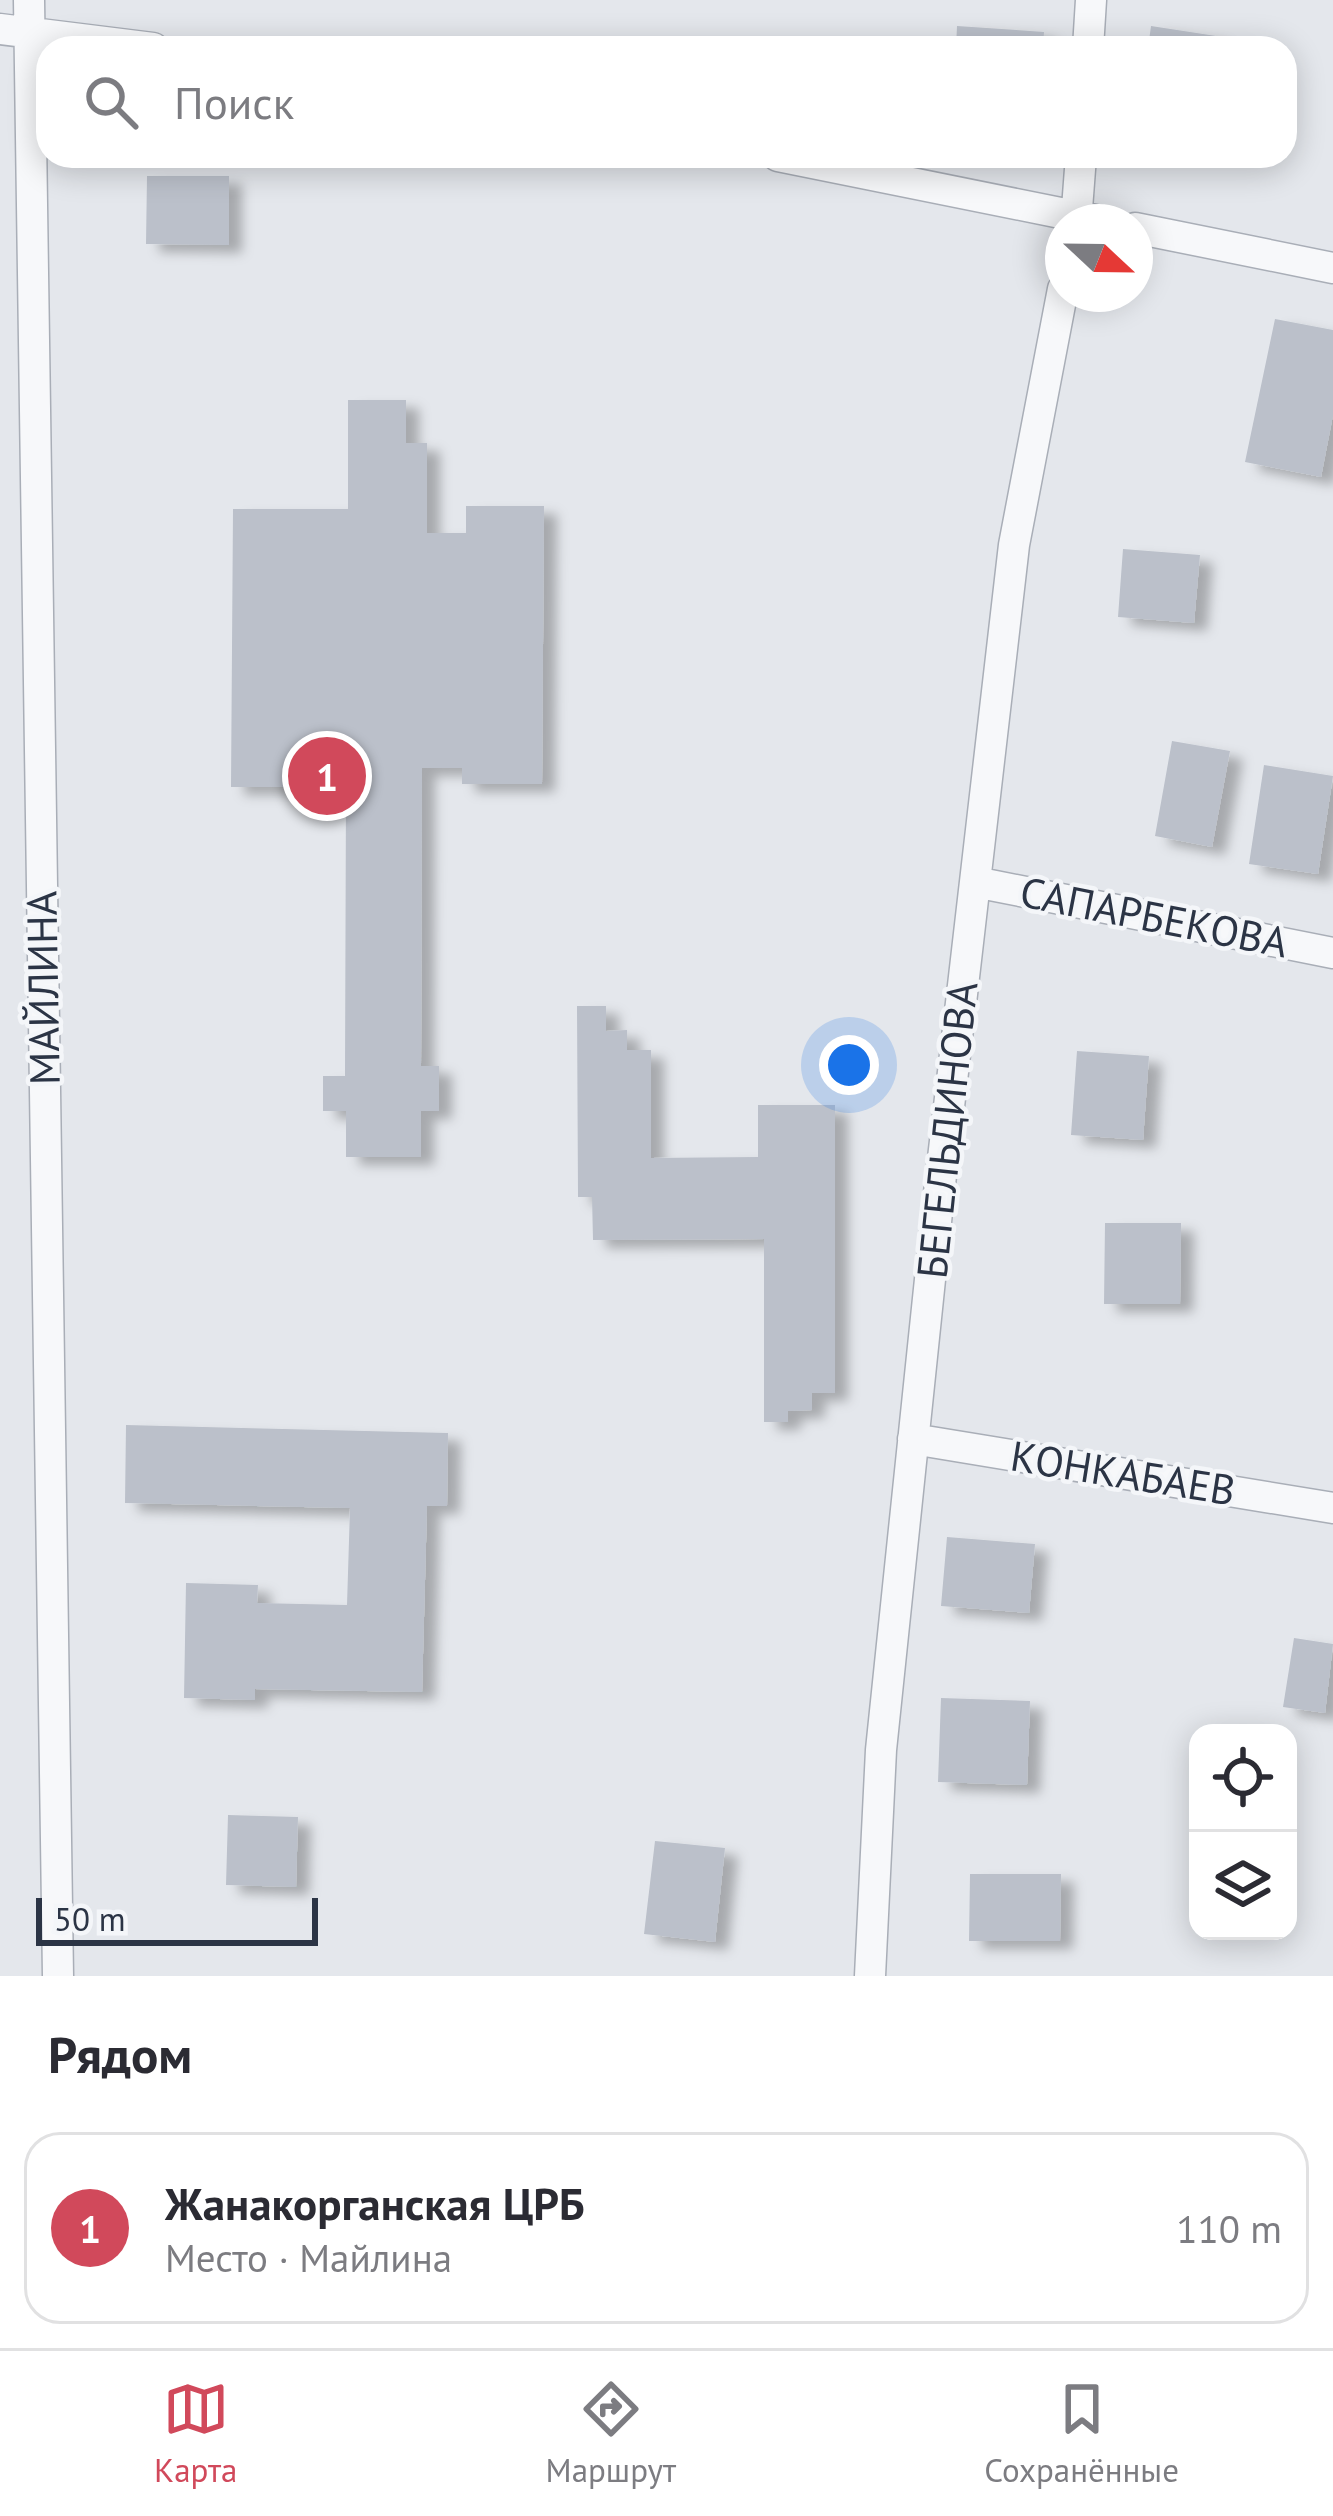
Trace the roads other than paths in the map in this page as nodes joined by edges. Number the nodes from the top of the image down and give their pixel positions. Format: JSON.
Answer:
{"nodes":[{"id":1,"x":1091,"y":0,"type":"edge"},
{"id":2,"x":19,"y":20,"type":"edge"},
{"id":3,"x":96,"y":36,"type":"edge"},
{"id":4,"x":1089,"y":36,"type":"edge"},
{"id":5,"x":836,"y":168,"type":"edge"},
{"id":6,"x":1082,"y":168,"type":"edge"},
{"id":7,"x":1085,"y":204,"type":"edge"},
{"id":8,"x":1045,"y":211,"type":"edge"},
{"id":9,"x":1153,"y":232,"type":"edge"},
{"id":10,"x":1333,"y":268,"type":"edge"},
{"id":11,"x":1059,"y":312,"type":"edge"},
{"id":12,"x":975,"y":882,"type":"junction"},
{"id":13,"x":1333,"y":953,"type":"edge"},
{"id":14,"x":913,"y":1438,"type":"junction"},
{"id":15,"x":1333,"y":1508,"type":"edge"},
{"id":16,"x":58,"y":1976,"type":"edge"},
{"id":17,"x":870,"y":1976,"type":"edge"}],
"edges":[{"from":1,"to":4,"type":"street"},
{"from":2,"to":3,"type":"street"},
{"from":2,"to":16,"type":"street","name":"МАЙЛИНА"},
{"from":5,"to":8,"type":"street"},
{"from":6,"to":7,"type":"street"},
{"from":9,"to":10,"type":"street"},
{"from":11,"to":12,"type":"street","name":"БЕГЕЛЬДИНОВА"},
{"from":12,"to":13,"type":"street","name":"САПАРБЕКОВА"},
{"from":12,"to":14,"type":"street","name":"БЕГЕЛЬДИНОВА"},
{"from":14,"to":15,"type":"street","name":"КОНКАБАЕВ"},
{"from":14,"to":17,"type":"street","name":"БЕГЕЛЬДИНОВА"}]}
